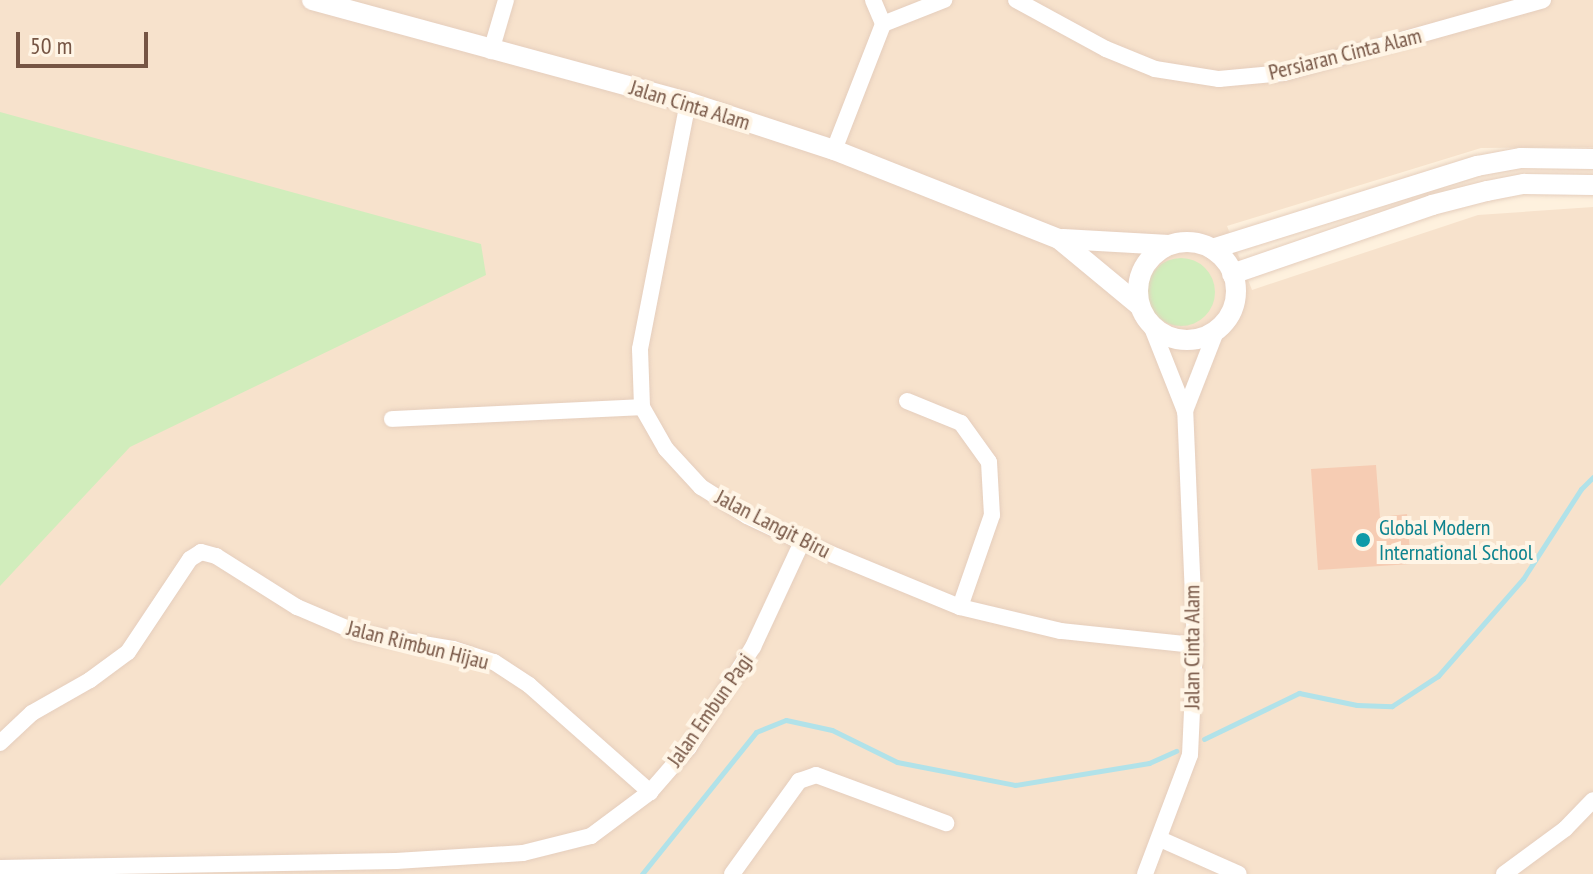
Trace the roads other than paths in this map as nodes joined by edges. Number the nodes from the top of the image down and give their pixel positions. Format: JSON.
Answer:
{"nodes":[{"id":1,"x":312,"y":0,"type":"edge"},
{"id":2,"x":506,"y":0,"type":"edge"},
{"id":3,"x":873,"y":0,"type":"edge"},
{"id":4,"x":944,"y":0,"type":"edge"},
{"id":5,"x":1016,"y":0,"type":"edge"},
{"id":6,"x":1543,"y":0,"type":"edge"},
{"id":7,"x":883,"y":24,"type":"junction"},
{"id":8,"x":491,"y":51,"type":"junction"},
{"id":9,"x":688,"y":102,"type":"junction"},
{"id":10,"x":834,"y":150,"type":"junction"},
{"id":11,"x":1593,"y":159,"type":"edge"},
{"id":12,"x":1593,"y":185,"type":"edge"},
{"id":13,"x":1059,"y":239,"type":"junction"},
{"id":14,"x":1169,"y":245,"type":"junction"},
{"id":15,"x":1212,"y":249,"type":"junction"},
{"id":16,"x":1232,"y":274,"type":"junction"},
{"id":17,"x":1140,"y":306,"type":"junction"},
{"id":18,"x":1151,"y":325,"type":"junction"},
{"id":19,"x":1217,"y":329,"type":"junction"},
{"id":20,"x":907,"y":401,"type":"dead end"},
{"id":21,"x":642,"y":407,"type":"junction"},
{"id":22,"x":1185,"y":411,"type":"junction"},
{"id":23,"x":392,"y":419,"type":"dead end"},
{"id":24,"x":802,"y":542,"type":"junction"},
{"id":25,"x":960,"y":607,"type":"junction"},
{"id":26,"x":1195,"y":645,"type":"junction"},
{"id":27,"x":0,"y":743,"type":"edge"},
{"id":28,"x":650,"y":792,"type":"junction"},
{"id":29,"x":1593,"y":800,"type":"edge"},
{"id":30,"x":946,"y":823,"type":"dead end"},
{"id":31,"x":1160,"y":839,"type":"junction"},
{"id":32,"x":396,"y":867,"type":"edge"},
{"id":33,"x":0,"y":868,"type":"edge"},
{"id":34,"x":732,"y":874,"type":"edge"},
{"id":35,"x":1145,"y":874,"type":"edge"},
{"id":36,"x":1239,"y":874,"type":"edge"},
{"id":37,"x":1504,"y":874,"type":"edge"}],
"edges":[{"from":1,"to":8,"type":"street","name":"Jalan Cinta Alam"},
{"from":2,"to":8,"type":"street"},
{"from":3,"to":7,"type":"street"},
{"from":4,"to":7,"type":"street"},
{"from":5,"to":6,"type":"street","name":"Persiaran Cinta Alam"},
{"from":7,"to":10,"type":"street"},
{"from":8,"to":9,"type":"street","name":"Jalan Cinta Alam"},
{"from":9,"to":10,"type":"street","name":"Jalan Cinta Alam"},
{"from":9,"to":21,"type":"street","name":"Jalan Langit Biru"},
{"from":10,"to":13,"type":"street","name":"Jalan Cinta Alam"},
{"from":11,"to":15,"type":"street"},
{"from":12,"to":16,"type":"street"},
{"from":13,"to":14,"type":"street","name":"Jalan Cinta Alam"},
{"from":13,"to":17,"type":"street","name":"Jalan Cinta Alam"},
{"from":14,"to":15,"type":"street"},
{"from":14,"to":17,"type":"street"},
{"from":15,"to":16,"type":"street"},
{"from":16,"to":19,"type":"street"},
{"from":17,"to":18,"type":"street"},
{"from":18,"to":19,"type":"street"},
{"from":18,"to":22,"type":"street","name":"Jalan Cinta Alam"},
{"from":19,"to":22,"type":"street","name":"Jalan Cinta Alam"},
{"from":20,"to":25,"type":"street"},
{"from":21,"to":23,"type":"street"},
{"from":21,"to":24,"type":"street","name":"Jalan Langit Biru"},
{"from":22,"to":26,"type":"street","name":"Jalan Cinta Alam"},
{"from":24,"to":25,"type":"street","name":"Jalan Langit Biru"},
{"from":24,"to":28,"type":"street","name":"Jalan Embun Pagi"},
{"from":25,"to":26,"type":"street","name":"Jalan Langit Biru"},
{"from":26,"to":31,"type":"street","name":"Jalan Cinta Alam"},
{"from":27,"to":28,"type":"street","name":"Jalan Rimbun Hijau"},
{"from":28,"to":32,"type":"street","name":"Jalan Embun Pagi"},
{"from":29,"to":37,"type":"street"},
{"from":30,"to":34,"type":"street"},
{"from":31,"to":35,"type":"street","name":"Jalan Cinta Alam"},
{"from":31,"to":36,"type":"street"},
{"from":32,"to":33,"type":"street","name":"Jalan Embun Pagi"}]}
